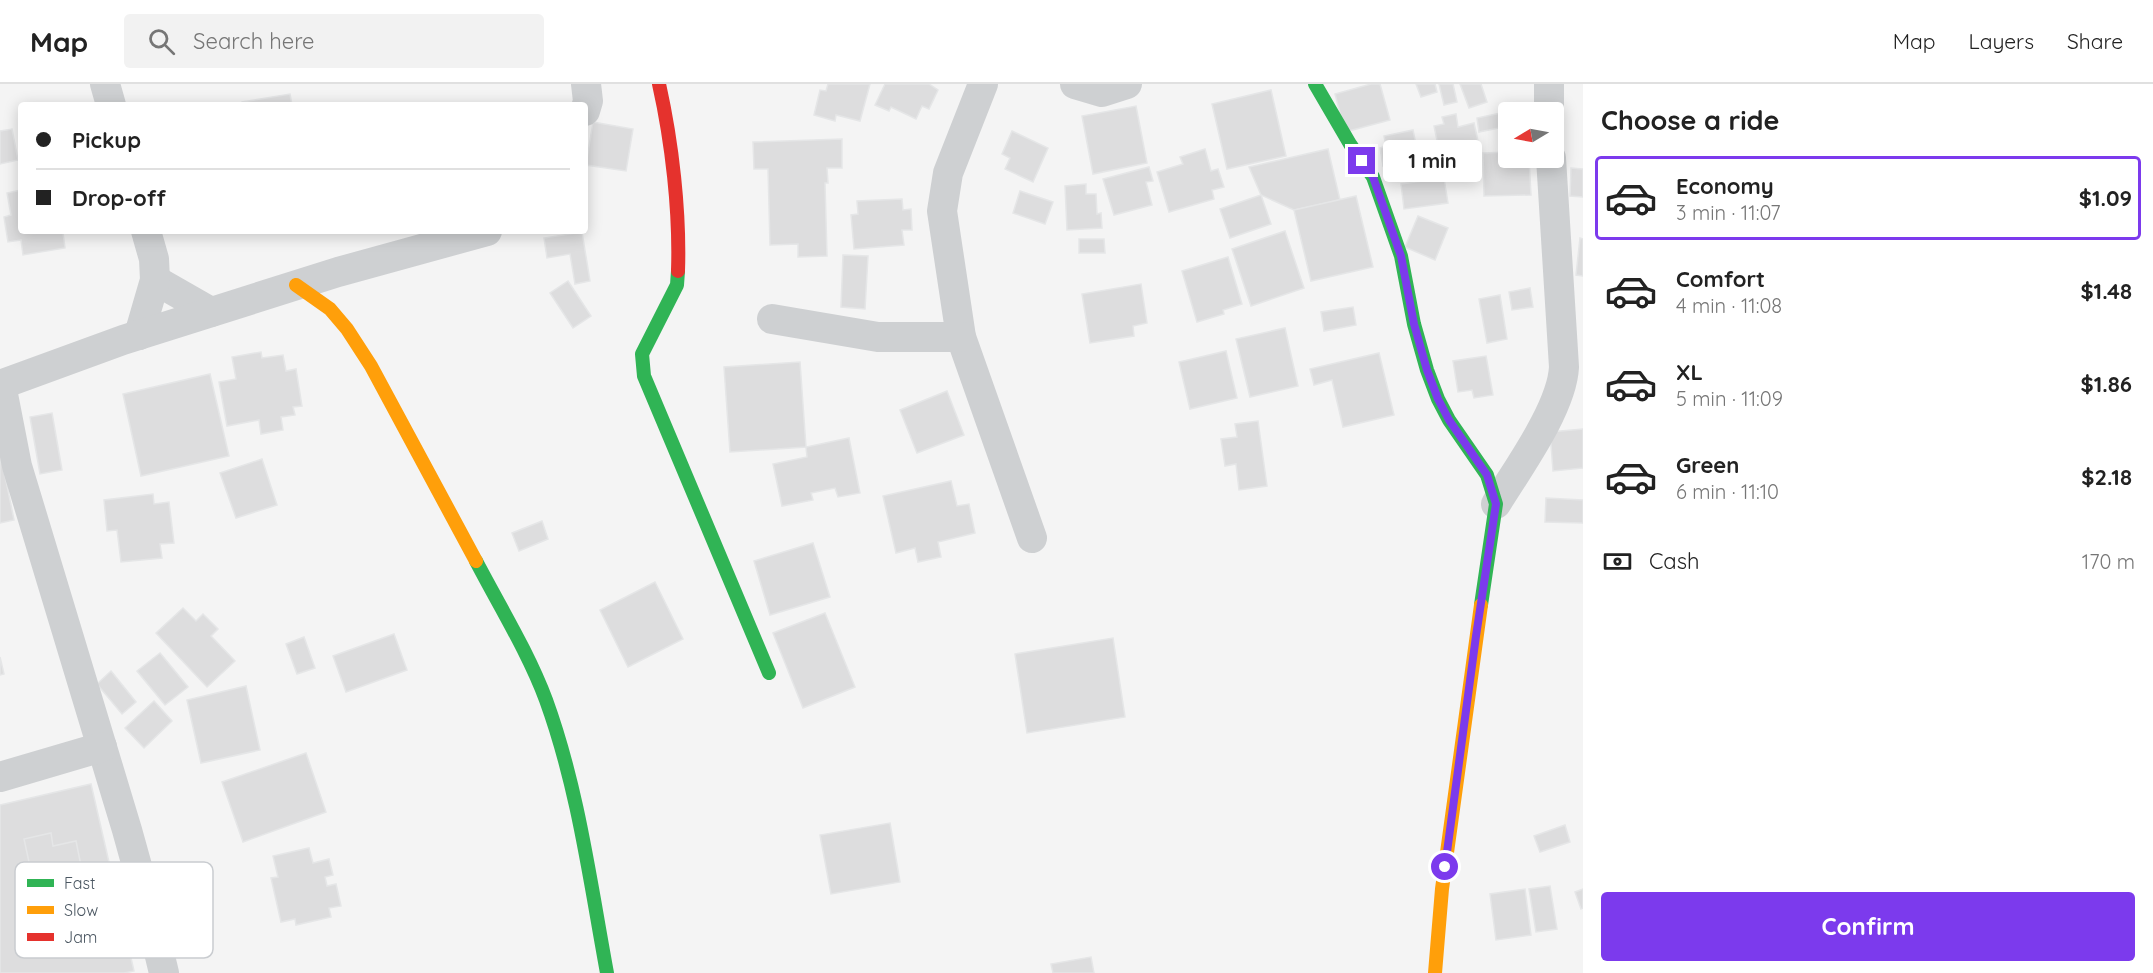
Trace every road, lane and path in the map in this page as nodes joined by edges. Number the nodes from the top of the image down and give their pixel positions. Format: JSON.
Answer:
{"nodes":[{"id":1,"x":105,"y":84,"type":"edge"},
{"id":2,"x":586,"y":84,"type":"edge"},
{"id":3,"x":659,"y":84,"type":"edge"},
{"id":4,"x":983,"y":84,"type":"edge"},
{"id":5,"x":1075,"y":84,"type":"edge"},
{"id":6,"x":1128,"y":84,"type":"edge"},
{"id":7,"x":1315,"y":84,"type":"edge"},
{"id":8,"x":1549,"y":84,"type":"edge"},
{"id":9,"x":110,"y":102,"type":"edge"},
{"id":10,"x":587,"y":102,"type":"edge"},
{"id":11,"x":1549,"y":102,"type":"edge"},
{"id":12,"x":1552,"y":168,"type":"edge"},
{"id":13,"x":147,"y":234,"type":"edge"},
{"id":14,"x":476,"y":234,"type":"edge"},
{"id":15,"x":155,"y":280,"type":"junction"},
{"id":16,"x":296,"y":285,"type":"junction"},
{"id":17,"x":211,"y":312,"type":"junction"},
{"id":18,"x":772,"y":319,"type":"dead end"},
{"id":19,"x":140,"y":335,"type":"junction"},
{"id":20,"x":961,"y":337,"type":"junction"},
{"id":21,"x":1,"y":384,"type":"edge"},
{"id":22,"x":1496,"y":504,"type":"junction"},
{"id":23,"x":1032,"y":538,"type":"dead end"},
{"id":24,"x":769,"y":673,"type":"dead end"},
{"id":25,"x":102,"y":747,"type":"junction"},
{"id":26,"x":0,"y":777,"type":"edge"},
{"id":27,"x":135,"y":862,"type":"edge"},
{"id":28,"x":160,"y":958,"type":"edge"},
{"id":29,"x":164,"y":973,"type":"edge"},
{"id":30,"x":607,"y":973,"type":"edge"},
{"id":31,"x":1435,"y":973,"type":"edge"}],
"edges":[{"from":1,"to":9,"type":"street"},
{"from":2,"to":10,"type":"street"},
{"from":3,"to":24,"type":"street"},
{"from":4,"to":20,"type":"street"},
{"from":5,"to":6,"type":"street"},
{"from":7,"to":22,"type":"street"},
{"from":8,"to":11,"type":"street"},
{"from":12,"to":22,"type":"street"},
{"from":13,"to":15,"type":"street"},
{"from":14,"to":16,"type":"street"},
{"from":15,"to":17,"type":"street"},
{"from":15,"to":19,"type":"street"},
{"from":16,"to":17,"type":"street"},
{"from":16,"to":30,"type":"street"},
{"from":17,"to":19,"type":"street"},
{"from":18,"to":20,"type":"street"},
{"from":19,"to":21,"type":"street"},
{"from":20,"to":23,"type":"street"},
{"from":21,"to":25,"type":"street"},
{"from":22,"to":31,"type":"street"},
{"from":25,"to":26,"type":"street"},
{"from":25,"to":27,"type":"street"},
{"from":28,"to":29,"type":"street"}]}
